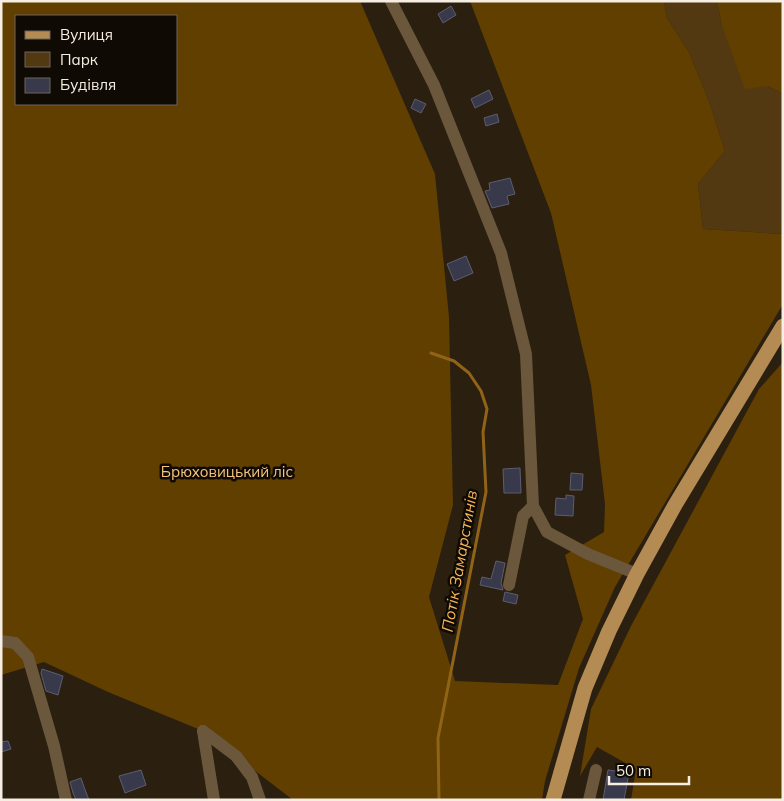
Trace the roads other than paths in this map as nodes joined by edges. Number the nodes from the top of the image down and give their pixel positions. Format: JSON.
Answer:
{"nodes":[{"id":1,"x":391,"y":1,"type":"edge"},
{"id":2,"x":783,"y":326,"type":"edge"},
{"id":3,"x":533,"y":506,"type":"junction"},
{"id":4,"x":636,"y":574,"type":"junction"},
{"id":5,"x":509,"y":585,"type":"dead end"},
{"id":6,"x":1,"y":641,"type":"edge"},
{"id":7,"x":596,"y":770,"type":"dead end"},
{"id":8,"x":66,"y":800,"type":"edge"},
{"id":9,"x":214,"y":800,"type":"edge"},
{"id":10,"x":260,"y":800,"type":"edge"},
{"id":11,"x":553,"y":800,"type":"edge"},
{"id":12,"x":589,"y":800,"type":"edge"}],
"edges":[{"from":1,"to":3,"type":"street"},
{"from":2,"to":4,"type":"main road"},
{"from":3,"to":4,"type":"street"},
{"from":3,"to":5,"type":"street"},
{"from":4,"to":11,"type":"main road"},
{"from":6,"to":8,"type":"street"},
{"from":7,"to":12,"type":"street"},
{"from":9,"to":10,"type":"street"}]}
